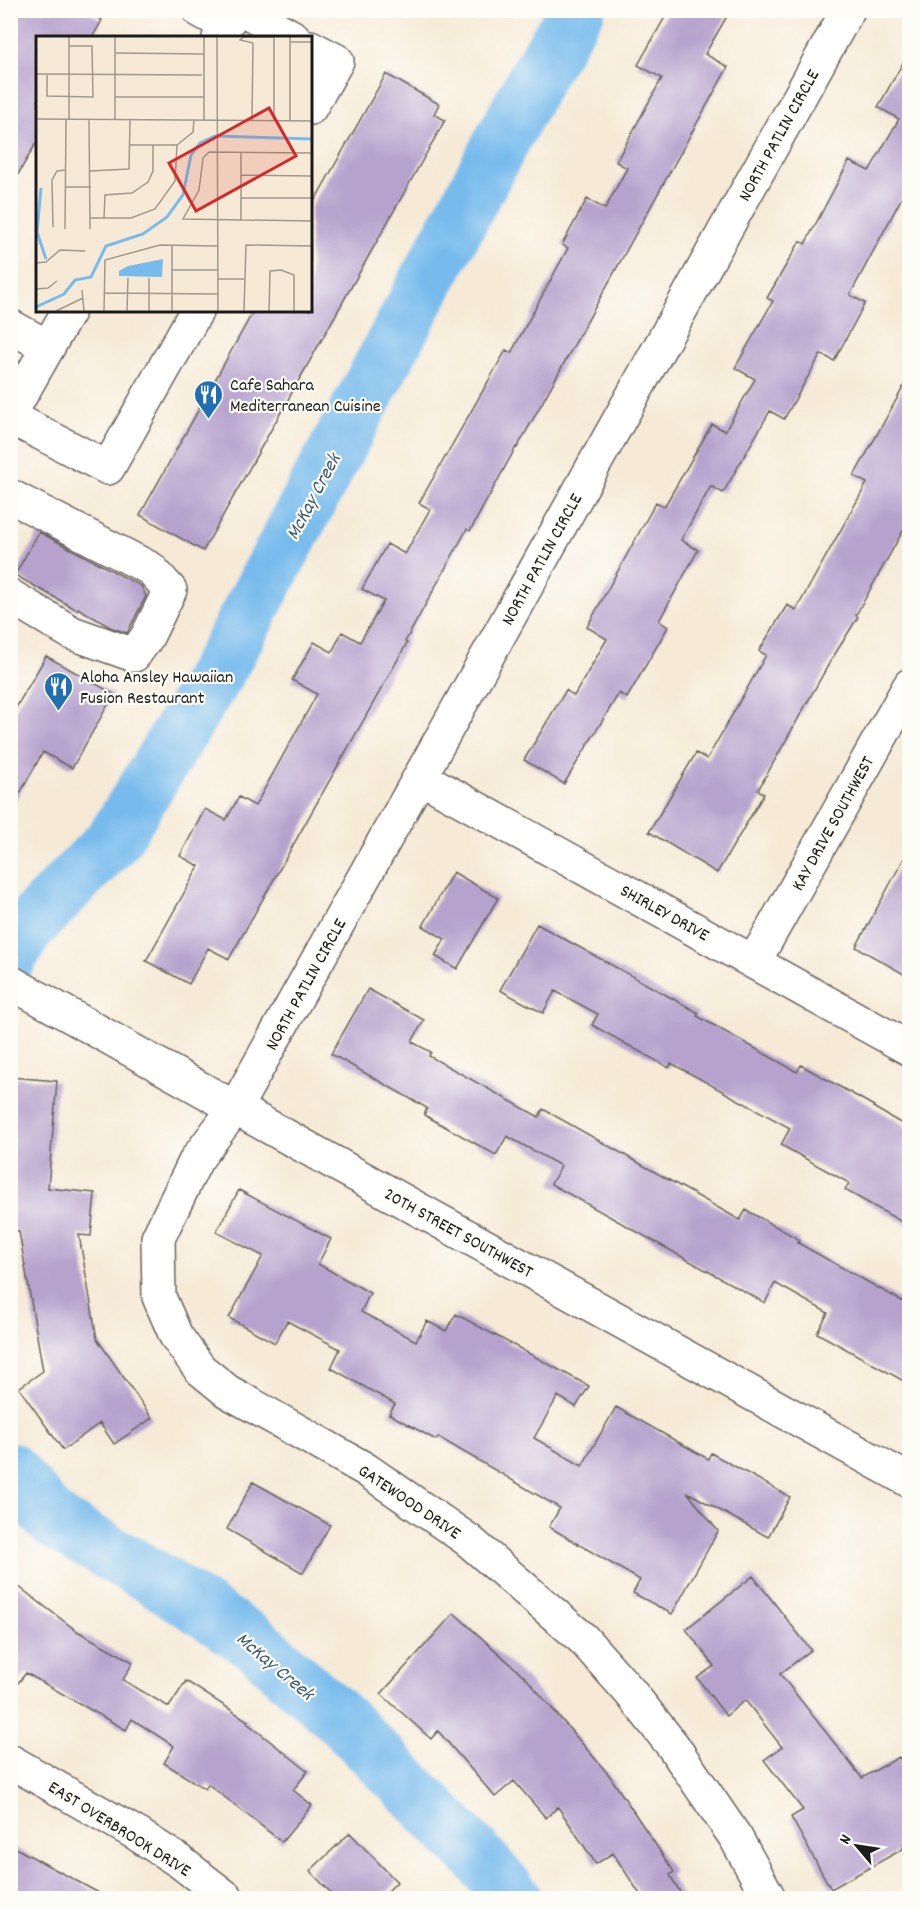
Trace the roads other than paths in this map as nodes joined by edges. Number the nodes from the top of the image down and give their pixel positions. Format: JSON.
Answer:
{"nodes":[{"id":1,"x":848,"y":10,"type":"edge"},
{"id":2,"x":224,"y":19,"type":"edge"},
{"id":3,"x":287,"y":36,"type":"edge"},
{"id":4,"x":312,"y":48,"type":"edge"},
{"id":5,"x":312,"y":105,"type":"edge"},
{"id":6,"x":68,"y":312,"type":"edge"},
{"id":7,"x":196,"y":312,"type":"edge"},
{"id":8,"x":10,"y":326,"type":"edge"},
{"id":9,"x":48,"y":347,"type":"junction"},
{"id":10,"x":10,"y":415,"type":"edge"},
{"id":11,"x":10,"y":496,"type":"edge"},
{"id":12,"x":10,"y":596,"type":"edge"},
{"id":13,"x":909,"y":685,"type":"edge"},
{"id":14,"x":420,"y":777,"type":"junction"},
{"id":15,"x":754,"y":962,"type":"junction"},
{"id":16,"x":10,"y":981,"type":"edge"},
{"id":17,"x":909,"y":1049,"type":"edge"},
{"id":18,"x":236,"y":1108,"type":"junction"},
{"id":19,"x":909,"y":1480,"type":"edge"},
{"id":20,"x":10,"y":1761,"type":"edge"},
{"id":21,"x":227,"y":1899,"type":"edge"},
{"id":22,"x":769,"y":1899,"type":"edge"}],
"edges":[{"from":1,"to":14,"type":"street","name":"NORTH PATLIN CIRCLE"},
{"from":2,"to":3,"type":"street"},
{"from":4,"to":5,"type":"street"},
{"from":6,"to":9,"type":"street"},
{"from":7,"to":10,"type":"street"},
{"from":8,"to":9,"type":"street"},
{"from":9,"to":10,"type":"street"},
{"from":11,"to":12,"type":"street"},
{"from":13,"to":15,"type":"street","name":"KAY DRIVE SOUTHWEST"},
{"from":14,"to":15,"type":"street","name":"SHIRLEY DRIVE"},
{"from":14,"to":18,"type":"street","name":"NORTH PATLIN CIRCLE"},
{"from":15,"to":17,"type":"street","name":"SHIRLEY DRIVE"},
{"from":16,"to":18,"type":"street","name":"20TH STREET SOUTHWEST"},
{"from":18,"to":19,"type":"street","name":"20TH STREET SOUTHWEST"},
{"from":18,"to":22,"type":"street","name":"GATEWOOD DRIVE"},
{"from":20,"to":21,"type":"street","name":"EAST OVERBROOK DRIVE"}]}
